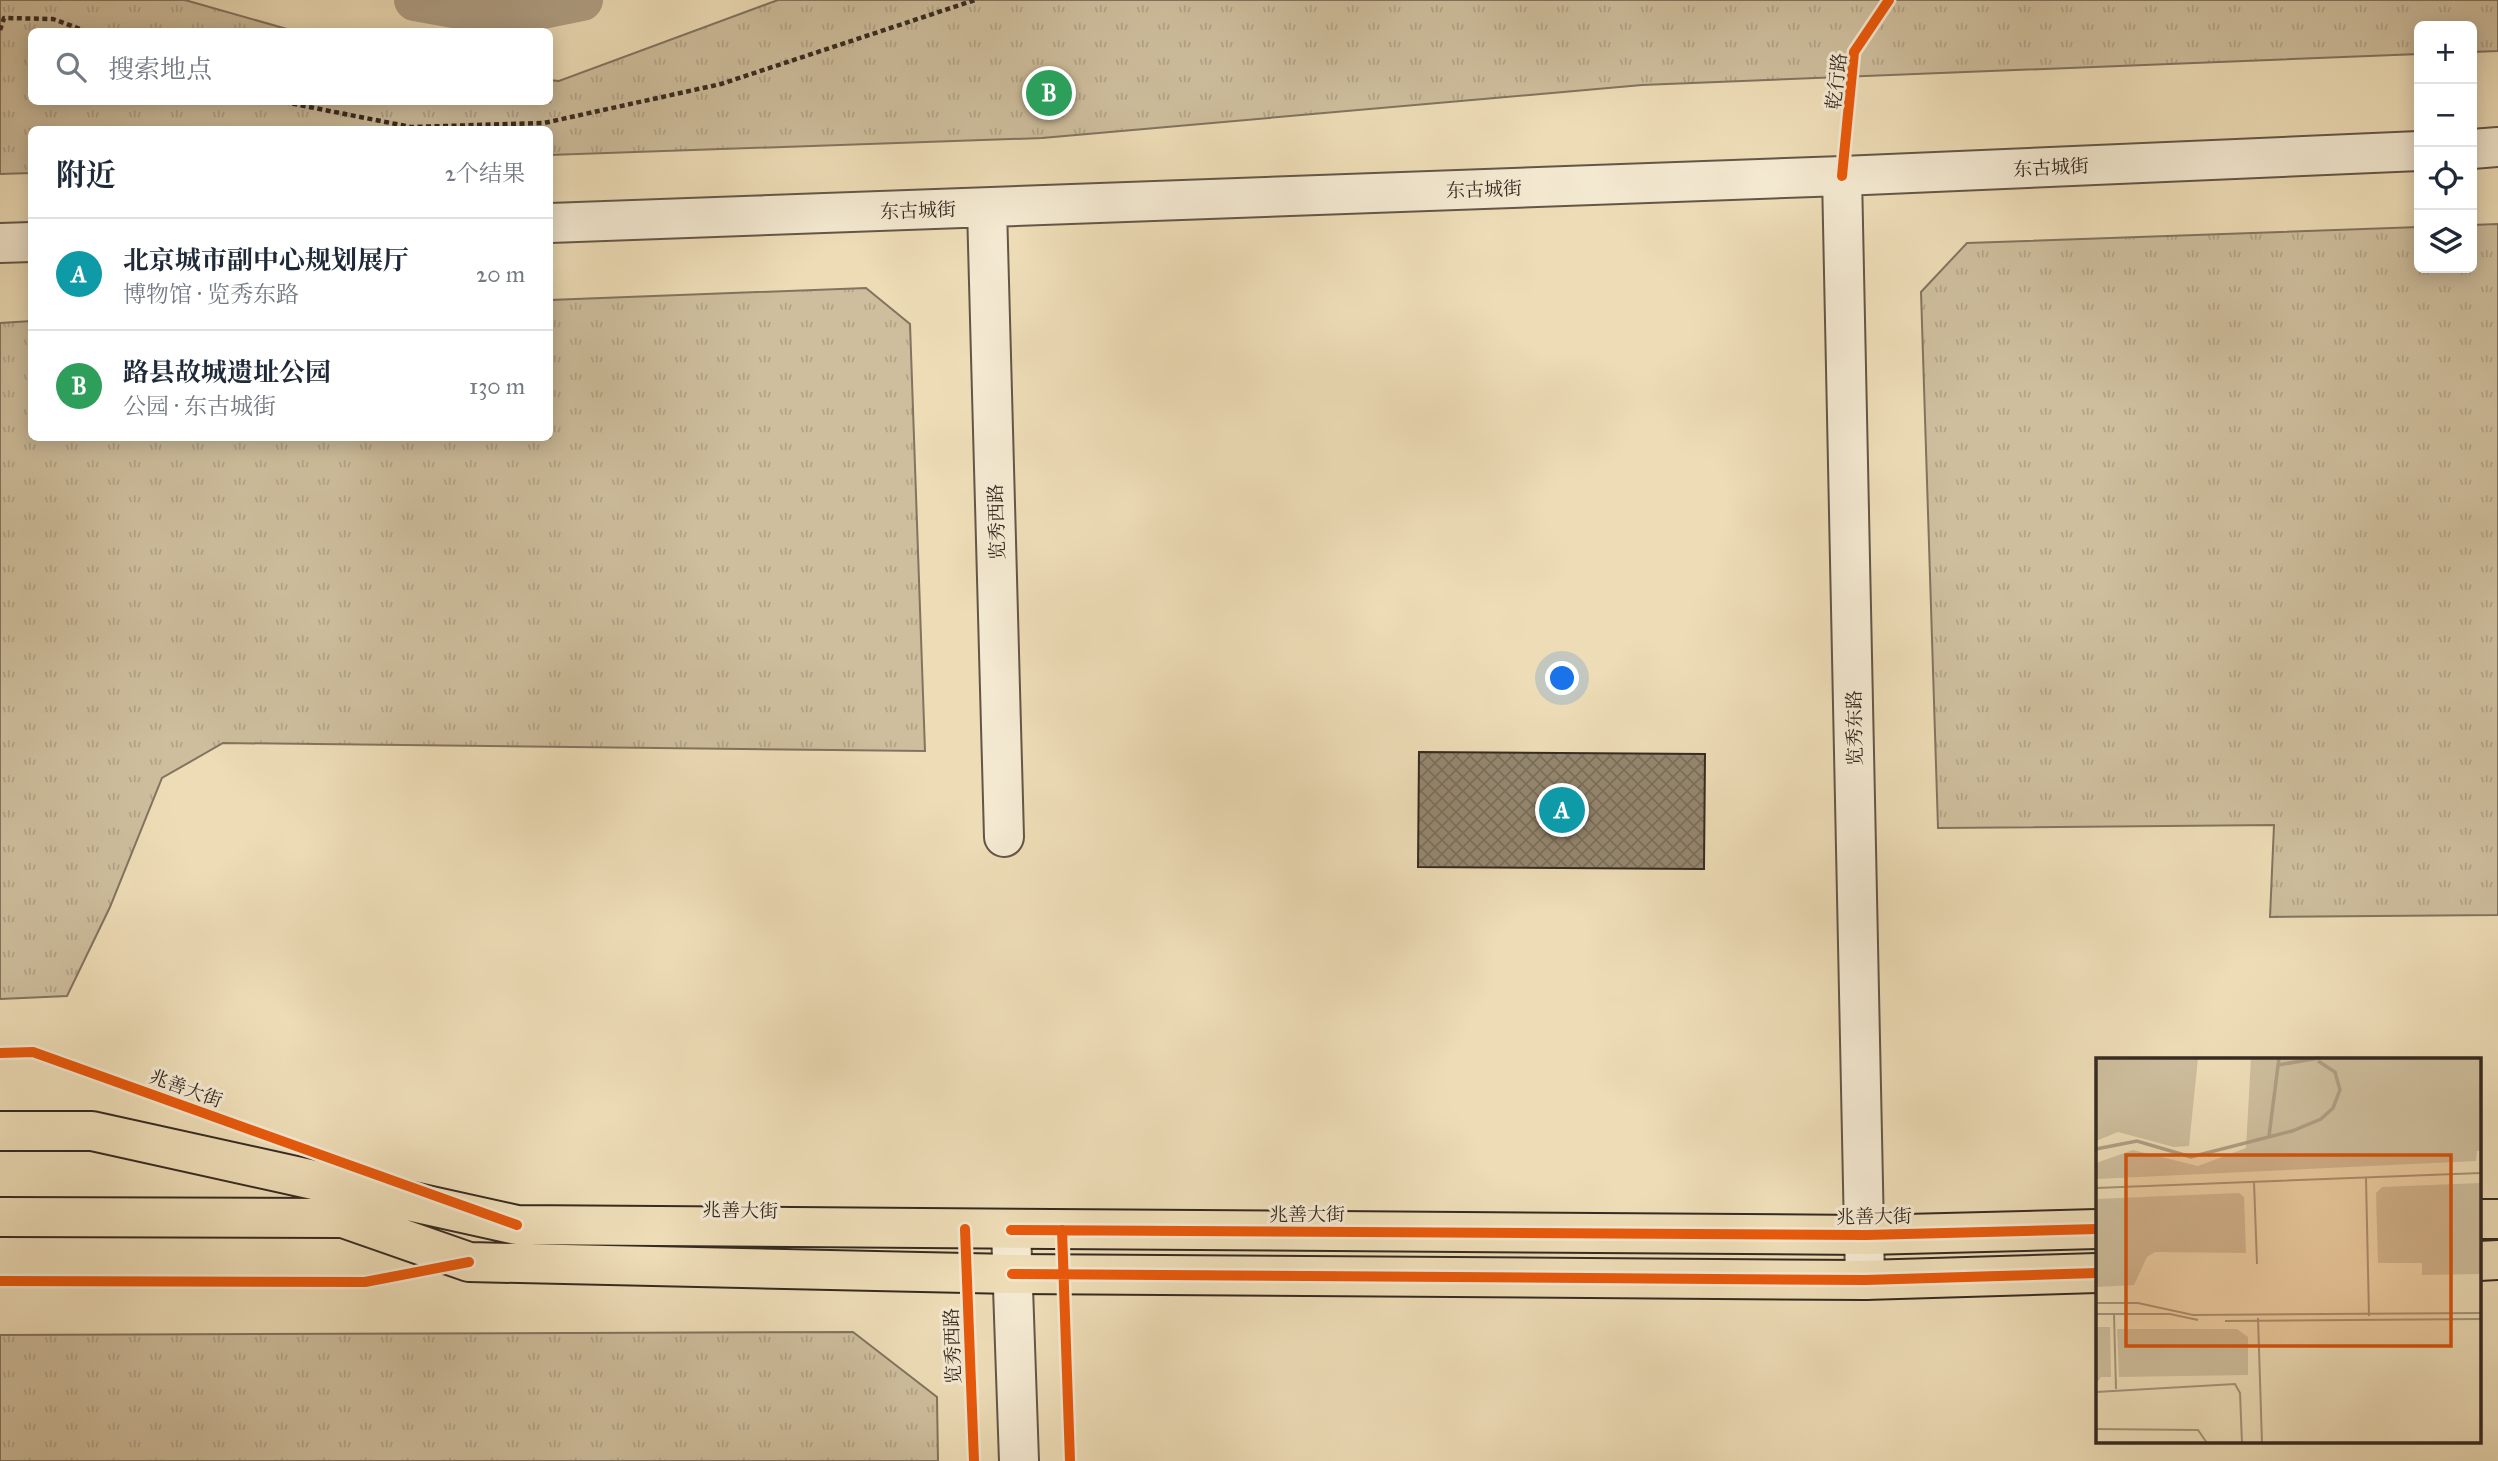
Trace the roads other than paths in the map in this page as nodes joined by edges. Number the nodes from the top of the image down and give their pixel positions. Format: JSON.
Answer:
{"nodes":[{"id":1,"x":2498,"y":147,"type":"edge"},
{"id":2,"x":2477,"y":149,"type":"edge"},
{"id":3,"x":2414,"y":151,"type":"edge"},
{"id":4,"x":1842,"y":176,"type":"junction"},
{"id":5,"x":987,"y":208,"type":"junction"},
{"id":6,"x":553,"y":223,"type":"edge"},
{"id":7,"x":28,"y":242,"type":"edge"},
{"id":8,"x":0,"y":243,"type":"edge"},
{"id":9,"x":1004,"y":836,"type":"dead end"},
{"id":10,"x":0,"y":1131,"type":"edge"},
{"id":11,"x":0,"y":1217,"type":"edge"},
{"id":12,"x":2480,"y":1219,"type":"edge"},
{"id":13,"x":2498,"y":1219,"type":"edge"},
{"id":14,"x":2096,"y":1229,"type":"edge"},
{"id":15,"x":1011,"y":1230,"type":"junction"},
{"id":16,"x":1866,"y":1235,"type":"junction"},
{"id":17,"x":2480,"y":1261,"type":"edge"},
{"id":18,"x":2498,"y":1261,"type":"edge"},
{"id":19,"x":2096,"y":1273,"type":"edge"},
{"id":20,"x":1012,"y":1274,"type":"junction"},
{"id":21,"x":1865,"y":1280,"type":"junction"},
{"id":22,"x":1019,"y":1461,"type":"edge"}],
"edges":[{"from":1,"to":2,"type":"street"},
{"from":3,"to":4,"type":"street","name":"东古城街"},
{"from":4,"to":5,"type":"street","name":"东古城街"},
{"from":4,"to":16,"type":"street","name":"览秀东路"},
{"from":5,"to":6,"type":"street","name":"东古城街"},
{"from":5,"to":9,"type":"street","name":"览秀西路"},
{"from":7,"to":8,"type":"street"},
{"from":10,"to":15,"type":"main road","name":"兆善大街"},
{"from":11,"to":20,"type":"main road"},
{"from":12,"to":13,"type":"main road"},
{"from":14,"to":16,"type":"main road","name":"兆善大街"},
{"from":15,"to":16,"type":"main road","name":"兆善大街"},
{"from":15,"to":20,"type":"street"},
{"from":16,"to":21,"type":"street","name":"览秀东路"},
{"from":17,"to":18,"type":"main road"},
{"from":19,"to":21,"type":"main road"},
{"from":20,"to":21,"type":"main road"},
{"from":20,"to":22,"type":"street"}]}
